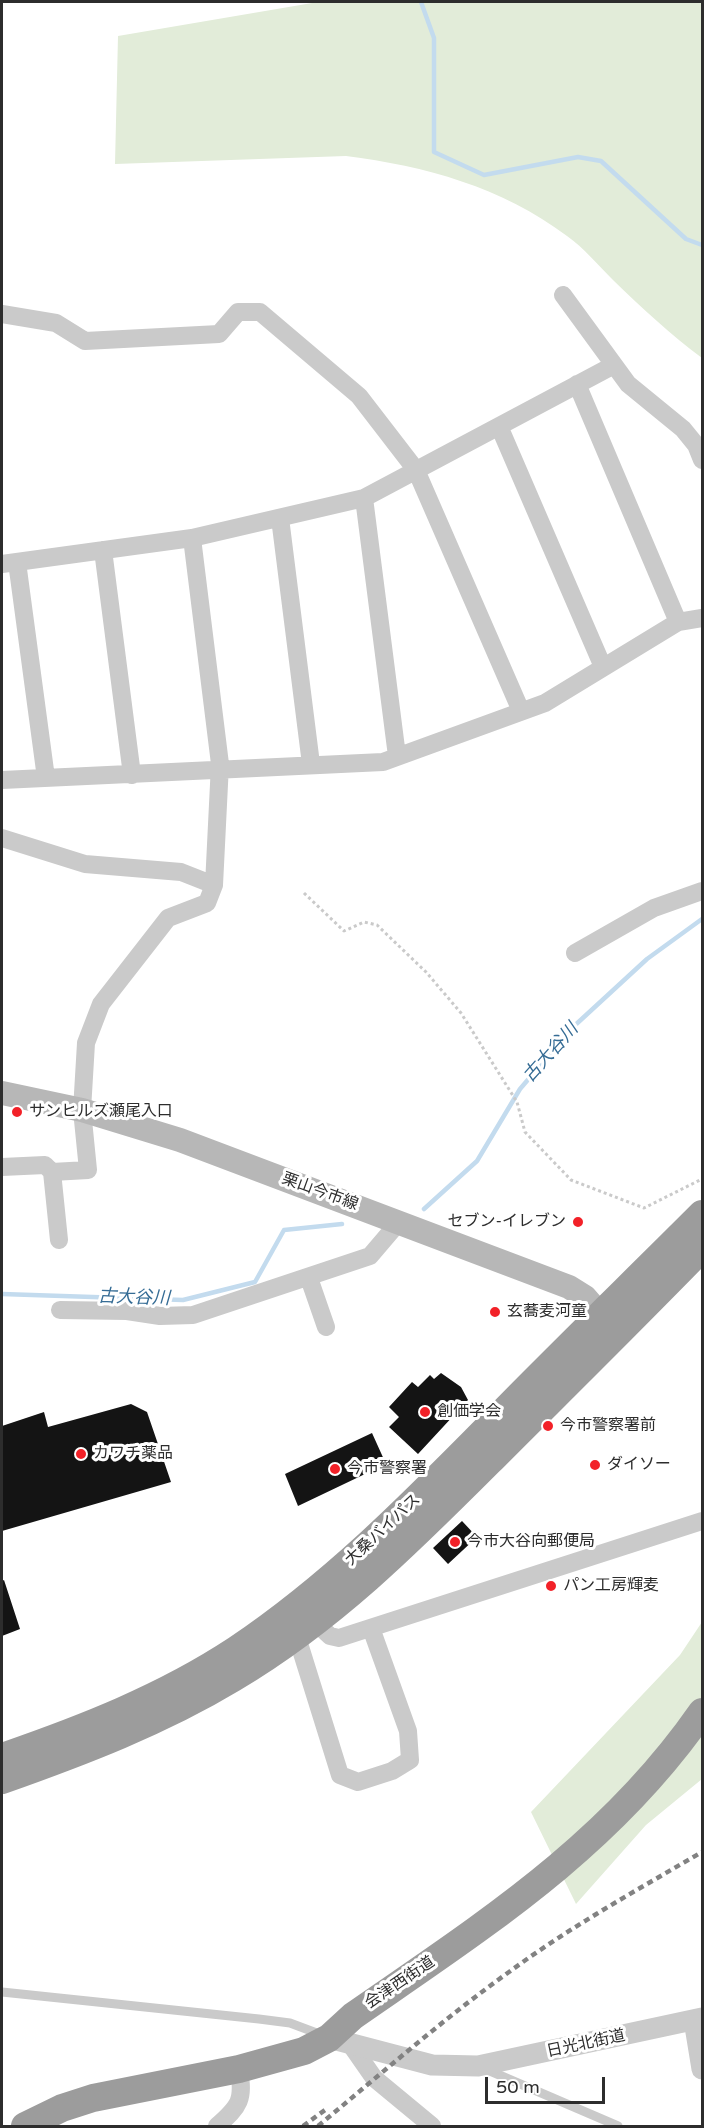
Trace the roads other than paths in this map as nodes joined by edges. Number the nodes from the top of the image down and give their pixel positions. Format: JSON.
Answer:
{"nodes":[{"id":1,"x":563,"y":295,"type":"dead end"},
{"id":2,"x":2,"y":314,"type":"edge"},
{"id":3,"x":614,"y":365,"type":"junction"},
{"id":4,"x":577,"y":384,"type":"junction"},
{"id":5,"x":499,"y":426,"type":"junction"},
{"id":6,"x":702,"y":458,"type":"edge"},
{"id":7,"x":416,"y":470,"type":"junction"},
{"id":8,"x":364,"y":498,"type":"junction"},
{"id":9,"x":280,"y":518,"type":"junction"},
{"id":10,"x":192,"y":538,"type":"junction"},
{"id":11,"x":103,"y":550,"type":"junction"},
{"id":12,"x":9,"y":563,"type":"edge"},
{"id":13,"x":702,"y":618,"type":"edge"},
{"id":14,"x":678,"y":622,"type":"junction"},
{"id":15,"x":603,"y":668,"type":"junction"},
{"id":16,"x":520,"y":711,"type":"junction"},
{"id":17,"x":397,"y":756,"type":"junction"},
{"id":18,"x":311,"y":764,"type":"junction"},
{"id":19,"x":220,"y":769,"type":"junction"},
{"id":20,"x":132,"y":775,"type":"junction"},
{"id":21,"x":46,"y":778,"type":"junction"},
{"id":22,"x":2,"y":780,"type":"edge"},
{"id":23,"x":2,"y":838,"type":"edge"},
{"id":24,"x":214,"y":885,"type":"junction"},
{"id":25,"x":702,"y":891,"type":"edge"},
{"id":26,"x":575,"y":953,"type":"dead end"},
{"id":27,"x":2,"y":1093,"type":"edge"},
{"id":28,"x":82,"y":1110,"type":"junction"},
{"id":29,"x":2,"y":1167,"type":"edge"},
{"id":30,"x":52,"y":1172,"type":"junction"},
{"id":31,"x":702,"y":1214,"type":"edge"},
{"id":32,"x":399,"y":1222,"type":"junction"},
{"id":33,"x":59,"y":1240,"type":"dead end"},
{"id":34,"x":702,"y":1248,"type":"edge"},
{"id":35,"x":309,"y":1278,"type":"junction"},
{"id":36,"x":60,"y":1310,"type":"dead end"},
{"id":37,"x":609,"y":1324,"type":"junction"},
{"id":38,"x":326,"y":1327,"type":"dead end"},
{"id":39,"x":702,"y":1521,"type":"edge"},
{"id":40,"x":363,"y":1567,"type":"junction"},
{"id":41,"x":371,"y":1628,"type":"junction"},
{"id":42,"x":306,"y":1629,"type":"junction"},
{"id":43,"x":702,"y":1712,"type":"edge"},
{"id":44,"x":2,"y":1757,"type":"edge"},
{"id":45,"x":2,"y":1780,"type":"edge"},
{"id":46,"x":2,"y":1992,"type":"edge"},
{"id":47,"x":698,"y":2019,"type":"edge"},
{"id":48,"x":340,"y":2041,"type":"junction"},
{"id":49,"x":478,"y":2066,"type":"junction"},
{"id":50,"x":239,"y":2069,"type":"junction"},
{"id":51,"x":702,"y":2069,"type":"edge"},
{"id":52,"x":25,"y":2127,"type":"edge"},
{"id":53,"x":216,"y":2127,"type":"edge"},
{"id":54,"x":432,"y":2127,"type":"edge"},
{"id":55,"x":618,"y":2127,"type":"edge"}],
"edges":[{"from":1,"to":3,"type":"street"},
{"from":2,"to":7,"type":"street"},
{"from":3,"to":4,"type":"street"},
{"from":3,"to":6,"type":"street"},
{"from":4,"to":5,"type":"street"},
{"from":4,"to":14,"type":"street"},
{"from":5,"to":7,"type":"street"},
{"from":5,"to":15,"type":"street"},
{"from":7,"to":8,"type":"street"},
{"from":7,"to":16,"type":"street"},
{"from":8,"to":9,"type":"street"},
{"from":8,"to":17,"type":"street"},
{"from":9,"to":10,"type":"street"},
{"from":9,"to":18,"type":"street"},
{"from":10,"to":11,"type":"street"},
{"from":10,"to":19,"type":"street"},
{"from":11,"to":12,"type":"street"},
{"from":11,"to":20,"type":"street"},
{"from":12,"to":21,"type":"street"},
{"from":13,"to":14,"type":"street"},
{"from":14,"to":15,"type":"street"},
{"from":15,"to":16,"type":"street"},
{"from":16,"to":17,"type":"street"},
{"from":17,"to":18,"type":"street"},
{"from":18,"to":19,"type":"street"},
{"from":19,"to":20,"type":"street"},
{"from":19,"to":24,"type":"street"},
{"from":20,"to":21,"type":"street"},
{"from":21,"to":22,"type":"street"},
{"from":23,"to":24,"type":"street"},
{"from":24,"to":28,"type":"street"},
{"from":25,"to":26,"type":"street"},
{"from":27,"to":28,"type":"main road","name":"栗山今市線"},
{"from":28,"to":30,"type":"street"},
{"from":28,"to":32,"type":"main road","name":"栗山今市線"},
{"from":29,"to":30,"type":"street"},
{"from":30,"to":33,"type":"street"},
{"from":31,"to":37,"type":"highway","name":"大桑バイパス"},
{"from":32,"to":35,"type":"street"},
{"from":32,"to":37,"type":"main road","name":"栗山今市線"},
{"from":34,"to":37,"type":"highway","name":"大桑バイパス"},
{"from":35,"to":36,"type":"street"},
{"from":35,"to":38,"type":"street"},
{"from":37,"to":40,"type":"highway","name":"大桑バイパス"},
{"from":39,"to":41,"type":"street"},
{"from":40,"to":42,"type":"highway","name":"大桑バイパス"},
{"from":40,"to":44,"type":"highway","name":"大桑バイパス"},
{"from":41,"to":42,"type":"street"},
{"from":41,"to":42,"type":"street"},
{"from":42,"to":45,"type":"highway","name":"大桑バイパス"},
{"from":43,"to":48,"type":"highway","name":"会津西街道"},
{"from":46,"to":48,"type":"lane"},
{"from":47,"to":49,"type":"street","name":"日光北街道"},
{"from":47,"to":51,"type":"street"},
{"from":48,"to":49,"type":"street","name":"日光北街道"},
{"from":48,"to":50,"type":"highway","name":"会津西街道"},
{"from":48,"to":54,"type":"street"},
{"from":49,"to":55,"type":"lane"},
{"from":50,"to":52,"type":"highway","name":"会津西街道"},
{"from":50,"to":53,"type":"street"}]}
